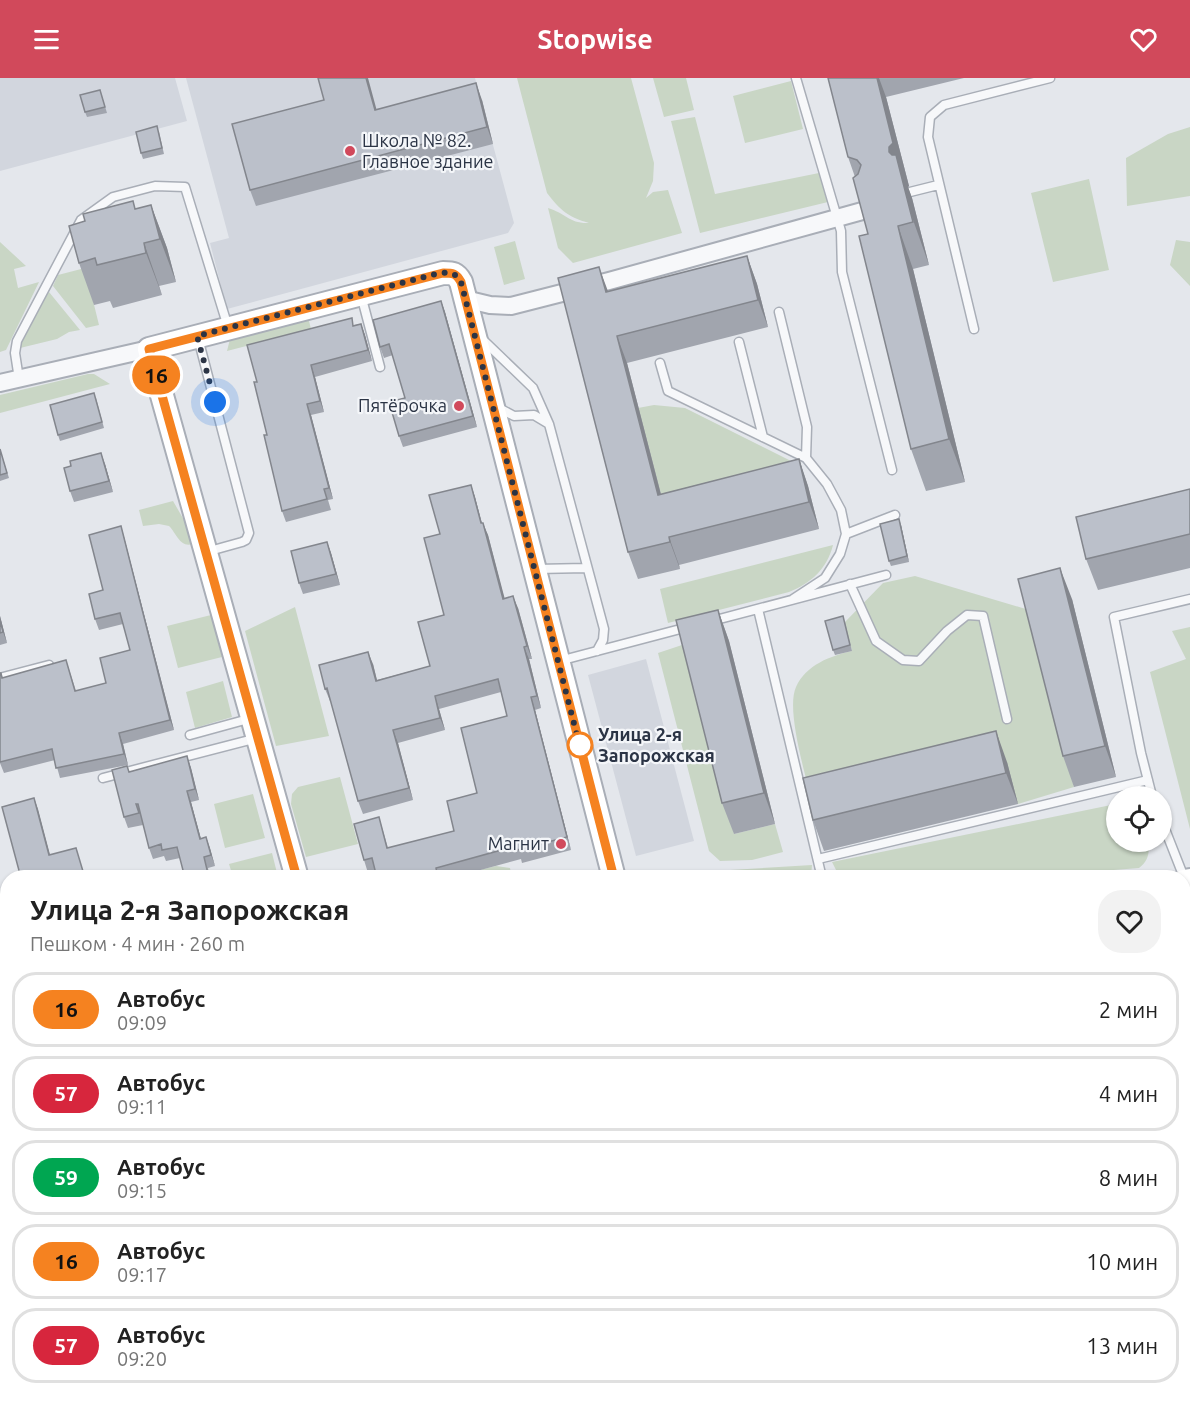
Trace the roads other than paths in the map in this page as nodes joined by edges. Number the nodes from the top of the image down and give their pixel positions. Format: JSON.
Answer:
{"nodes":[{"id":1,"x":796,"y":78,"type":"edge"},
{"id":2,"x":1050,"y":78,"type":"edge"},
{"id":3,"x":938,"y":185,"type":"junction"},
{"id":4,"x":910,"y":192,"type":"dead end"},
{"id":5,"x":866,"y":210,"type":"edge"},
{"id":6,"x":837,"y":219,"type":"junction"},
{"id":7,"x":463,"y":290,"type":"junction"},
{"id":8,"x":360,"y":294,"type":"junction"},
{"id":9,"x":779,"y":312,"type":"dead end"},
{"id":10,"x":228,"y":328,"type":"junction"},
{"id":11,"x":974,"y":329,"type":"dead end"},
{"id":12,"x":473,"y":331,"type":"junction"},
{"id":13,"x":197,"y":336,"type":"junction"},
{"id":14,"x":739,"y":342,"type":"dead end"},
{"id":15,"x":149,"y":349,"type":"junction"},
{"id":16,"x":660,"y":363,"type":"dead end"},
{"id":17,"x":380,"y":367,"type":"dead end"},
{"id":18,"x":19,"y":379,"type":"junction"},
{"id":19,"x":0,"y":383,"type":"edge"},
{"id":20,"x":492,"y":404,"type":"junction"},
{"id":21,"x":549,"y":424,"type":"junction"},
{"id":22,"x":763,"y":437,"type":"junction"},
{"id":23,"x":806,"y":458,"type":"junction"},
{"id":24,"x":892,"y":470,"type":"dead end"},
{"id":25,"x":895,"y":515,"type":"dead end"},
{"id":26,"x":846,"y":534,"type":"junction"},
{"id":27,"x":206,"y":552,"type":"junction"},
{"id":28,"x":586,"y":568,"type":"junction"},
{"id":29,"x":535,"y":569,"type":"junction"},
{"id":30,"x":886,"y":575,"type":"dead end"},
{"id":31,"x":850,"y":584,"type":"junction"},
{"id":32,"x":794,"y":599,"type":"junction"},
{"id":33,"x":1190,"y":599,"type":"edge"},
{"id":34,"x":758,"y":609,"type":"junction"},
{"id":35,"x":597,"y":651,"type":"junction"},
{"id":36,"x":559,"y":661,"type":"junction"},
{"id":37,"x":51,"y":665,"type":"edge"},
{"id":38,"x":0,"y":678,"type":"edge"},
{"id":39,"x":1006,"y":719,"type":"dead end"},
{"id":40,"x":255,"y":728,"type":"junction"},
{"id":41,"x":190,"y":735,"type":"dead end"},
{"id":42,"x":103,"y":778,"type":"dead end"},
{"id":43,"x":1148,"y":780,"type":"junction"},
{"id":44,"x":1150,"y":786,"type":"edge"},
{"id":45,"x":1172,"y":846,"type":"edge"},
{"id":46,"x":818,"y":859,"type":"junction"},
{"id":47,"x":295,"y":870,"type":"edge"},
{"id":48,"x":612,"y":870,"type":"edge"},
{"id":49,"x":820,"y":870,"type":"edge"},
{"id":50,"x":1182,"y":870,"type":"edge"}],
"edges":[{"from":1,"to":6,"type":"lane"},
{"from":2,"to":3,"type":"lane"},
{"from":3,"to":4,"type":"lane"},
{"from":3,"to":11,"type":"lane"},
{"from":5,"to":6,"type":"street"},
{"from":6,"to":7,"type":"street"},
{"from":6,"to":24,"type":"lane"},
{"from":7,"to":8,"type":"street"},
{"from":7,"to":12,"type":"street"},
{"from":8,"to":10,"type":"street"},
{"from":8,"to":17,"type":"lane"},
{"from":9,"to":23,"type":"lane"},
{"from":10,"to":13,"type":"street"},
{"from":10,"to":18,"type":"lane"},
{"from":12,"to":20,"type":"street"},
{"from":12,"to":21,"type":"lane"},
{"from":13,"to":15,"type":"street"},
{"from":13,"to":27,"type":"lane"},
{"from":14,"to":22,"type":"lane"},
{"from":15,"to":18,"type":"street"},
{"from":15,"to":27,"type":"street"},
{"from":16,"to":22,"type":"lane"},
{"from":18,"to":19,"type":"street"},
{"from":20,"to":21,"type":"lane"},
{"from":20,"to":29,"type":"street"},
{"from":21,"to":28,"type":"lane"},
{"from":22,"to":23,"type":"lane"},
{"from":23,"to":26,"type":"lane"},
{"from":25,"to":26,"type":"lane"},
{"from":26,"to":32,"type":"lane"},
{"from":27,"to":40,"type":"street"},
{"from":28,"to":29,"type":"lane"},
{"from":28,"to":35,"type":"lane"},
{"from":29,"to":36,"type":"street"},
{"from":30,"to":31,"type":"lane"},
{"from":31,"to":32,"type":"lane"},
{"from":31,"to":39,"type":"lane"},
{"from":32,"to":34,"type":"lane"},
{"from":33,"to":43,"type":"lane"},
{"from":34,"to":35,"type":"lane"},
{"from":34,"to":46,"type":"lane"},
{"from":35,"to":36,"type":"lane"},
{"from":36,"to":48,"type":"street"},
{"from":37,"to":38,"type":"lane"},
{"from":40,"to":41,"type":"lane"},
{"from":40,"to":42,"type":"lane"},
{"from":40,"to":47,"type":"street"},
{"from":43,"to":44,"type":"lane"},
{"from":43,"to":46,"type":"lane"},
{"from":45,"to":50,"type":"lane"},
{"from":46,"to":49,"type":"lane"}]}
